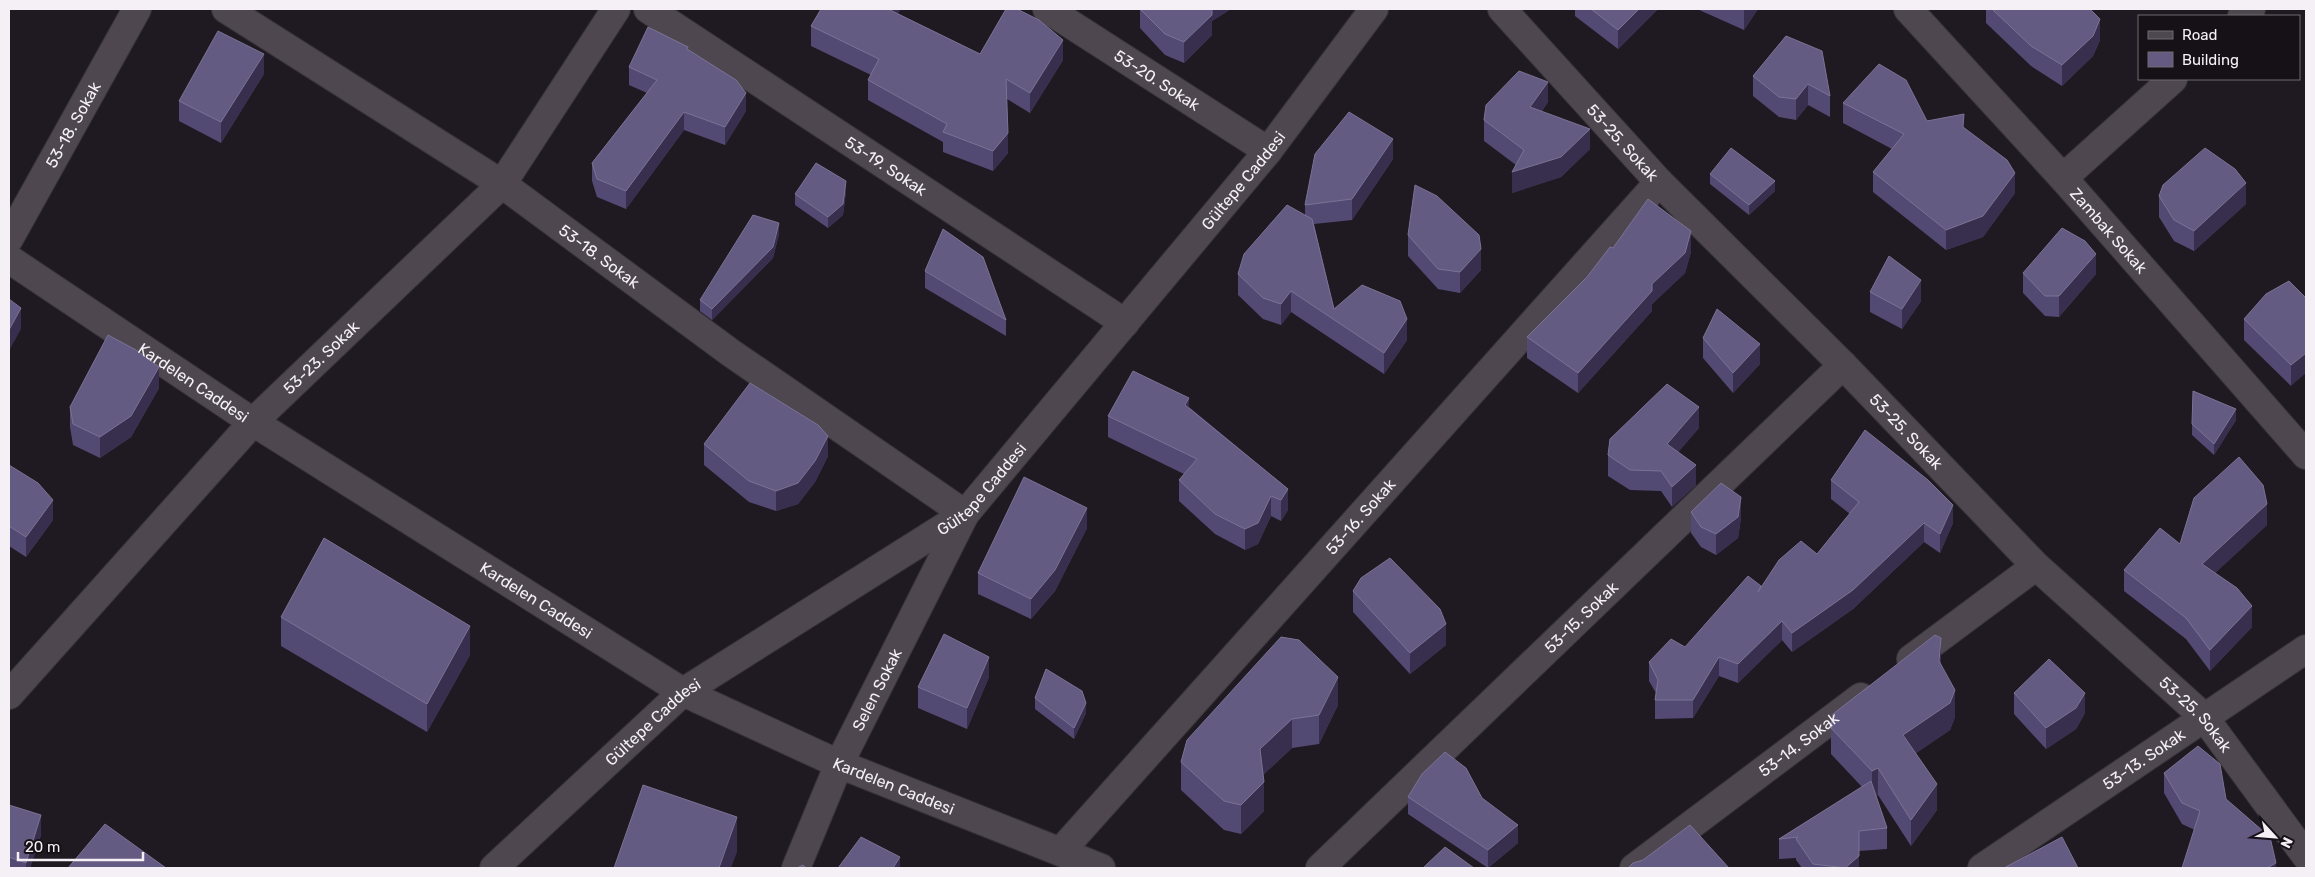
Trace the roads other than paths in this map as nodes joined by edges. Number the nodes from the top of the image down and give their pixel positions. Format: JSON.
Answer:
{"nodes":[{"id":1,"x":137,"y":9,"type":"edge"},
{"id":2,"x":226,"y":9,"type":"edge"},
{"id":3,"x":616,"y":9,"type":"edge"},
{"id":4,"x":648,"y":9,"type":"edge"},
{"id":5,"x":1047,"y":9,"type":"edge"},
{"id":6,"x":1374,"y":9,"type":"edge"},
{"id":7,"x":1502,"y":9,"type":"edge"},
{"id":8,"x":1908,"y":9,"type":"edge"},
{"id":9,"x":263,"y":18,"type":"edge"},
{"id":10,"x":2172,"y":80,"type":"edge"},
{"id":11,"x":1268,"y":151,"type":"junction"},
{"id":12,"x":2063,"y":178,"type":"junction"},
{"id":13,"x":1659,"y":182,"type":"junction"},
{"id":14,"x":502,"y":184,"type":"junction"},
{"id":15,"x":9,"y":239,"type":"edge"},
{"id":16,"x":9,"y":259,"type":"edge"},
{"id":17,"x":1125,"y":323,"type":"junction"},
{"id":18,"x":1843,"y":365,"type":"junction"},
{"id":19,"x":253,"y":422,"type":"junction"},
{"id":20,"x":2301,"y":438,"type":"edge"},
{"id":21,"x":965,"y":514,"type":"junction"},
{"id":22,"x":2036,"y":566,"type":"junction"},
{"id":23,"x":2306,"y":649,"type":"edge"},
{"id":24,"x":683,"y":692,"type":"junction"},
{"id":25,"x":9,"y":696,"type":"edge"},
{"id":26,"x":2204,"y":717,"type":"junction"},
{"id":27,"x":839,"y":764,"type":"junction"},
{"id":28,"x":1061,"y":851,"type":"junction"},
{"id":29,"x":2306,"y":856,"type":"edge"},
{"id":30,"x":1094,"y":867,"type":"edge"},
{"id":31,"x":494,"y":868,"type":"edge"},
{"id":32,"x":796,"y":868,"type":"edge"},
{"id":33,"x":1320,"y":868,"type":"edge"},
{"id":34,"x":1634,"y":868,"type":"edge"},
{"id":35,"x":1982,"y":868,"type":"edge"}],
"edges":[{"from":1,"to":15,"type":"street","name":"53-18. Sokak"},
{"from":2,"to":9,"type":"street","name":"53-18. Sokak"},
{"from":3,"to":14,"type":"street","name":"53-23. Sokak"},
{"from":4,"to":17,"type":"street","name":"53-19. Sokak"},
{"from":5,"to":11,"type":"street","name":"53-20. Sokak"},
{"from":6,"to":11,"type":"street","name":"Gültepe Caddesi"},
{"from":7,"to":13,"type":"street","name":"53-25. Sokak"},
{"from":8,"to":12,"type":"street","name":"Zambak Sokak"},
{"from":9,"to":14,"type":"street","name":"53-18. Sokak"},
{"from":10,"to":12,"type":"street"},
{"from":11,"to":17,"type":"street","name":"Gültepe Caddesi"},
{"from":12,"to":20,"type":"street","name":"Zambak Sokak"},
{"from":13,"to":18,"type":"street","name":"53-25. Sokak"},
{"from":13,"to":28,"type":"street","name":"53-16. Sokak"},
{"from":14,"to":19,"type":"street","name":"53-23. Sokak"},
{"from":14,"to":21,"type":"street","name":"53-18. Sokak"},
{"from":16,"to":19,"type":"street","name":"Kardelen Caddesi"},
{"from":17,"to":21,"type":"street","name":"Gültepe Caddesi"},
{"from":18,"to":22,"type":"street","name":"53-25. Sokak"},
{"from":18,"to":33,"type":"street","name":"53-15. Sokak"},
{"from":19,"to":24,"type":"street","name":"Kardelen Caddesi"},
{"from":19,"to":25,"type":"street","name":"53-23. Sokak"},
{"from":21,"to":24,"type":"street","name":"Gültepe Caddesi"},
{"from":21,"to":27,"type":"street","name":"Selen Sokak"},
{"from":22,"to":26,"type":"street","name":"53-25. Sokak"},
{"from":22,"to":34,"type":"street","name":"53-14. Sokak"},
{"from":23,"to":26,"type":"street","name":"53-13. Sokak"},
{"from":24,"to":27,"type":"street","name":"Kardelen Caddesi"},
{"from":24,"to":31,"type":"street","name":"Gültepe Caddesi"},
{"from":26,"to":29,"type":"street","name":"53-25. Sokak"},
{"from":26,"to":35,"type":"street","name":"53-13. Sokak"},
{"from":27,"to":28,"type":"street","name":"Kardelen Caddesi"},
{"from":27,"to":32,"type":"street","name":"Selen Sokak"},
{"from":28,"to":30,"type":"street","name":"Kardelen Caddesi"}]}
